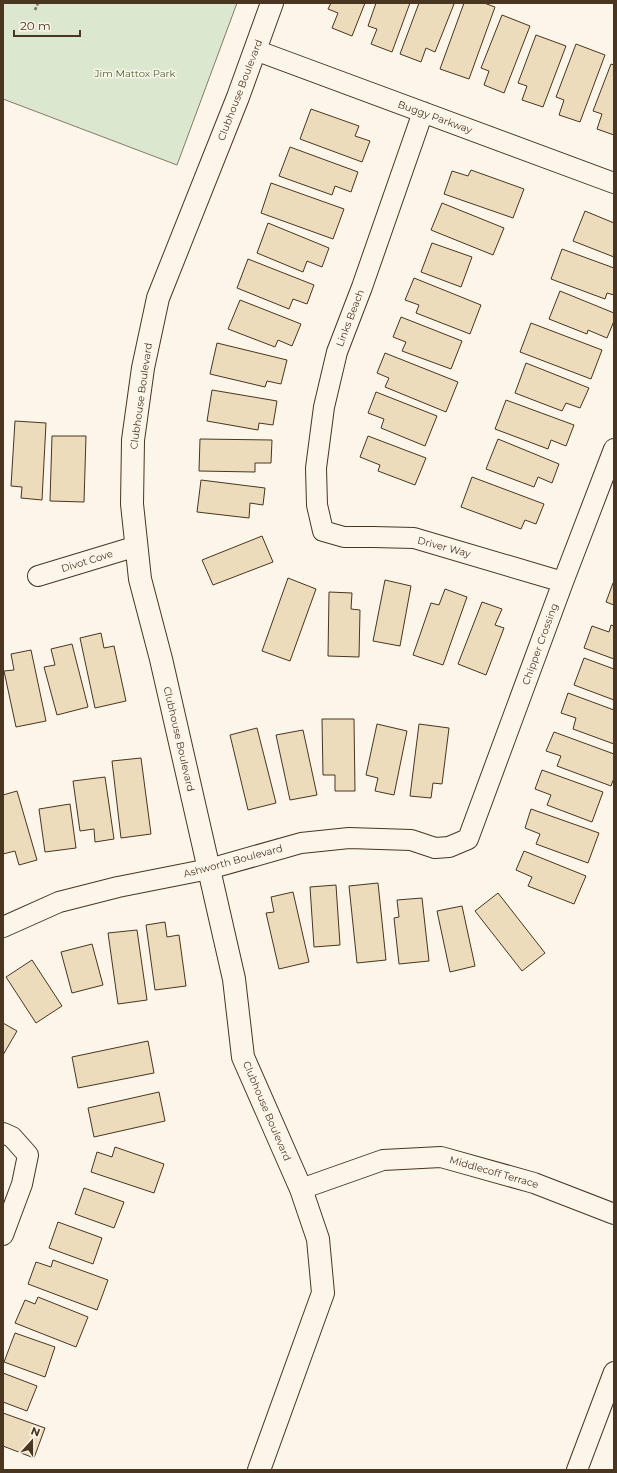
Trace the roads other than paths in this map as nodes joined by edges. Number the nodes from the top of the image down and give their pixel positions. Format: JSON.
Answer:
{"nodes":[{"id":1,"x":272,"y":3,"type":"edge"},
{"id":2,"x":255,"y":50,"type":"junction"},
{"id":3,"x":423,"y":112,"type":"junction"},
{"id":4,"x":614,"y":183,"type":"edge"},
{"id":5,"x":614,"y":449,"type":"edge"},
{"id":6,"x":323,"y":531,"type":"joint"},
{"id":7,"x":137,"y":546,"type":"junction"},
{"id":8,"x":38,"y":576,"type":"dead end"},
{"id":9,"x":563,"y":582,"type":"junction"},
{"id":10,"x":468,"y":839,"type":"joint"},
{"id":11,"x":209,"y":869,"type":"junction"},
{"id":12,"x":3,"y":927,"type":"edge"},
{"id":13,"x":3,"y":1133,"type":"edge"},
{"id":14,"x":301,"y":1189,"type":"junction"},
{"id":15,"x":614,"y":1214,"type":"edge"},
{"id":16,"x":3,"y":1235,"type":"edge"},
{"id":17,"x":614,"y":1372,"type":"edge"},
{"id":18,"x":259,"y":1470,"type":"edge"},
{"id":19,"x":577,"y":1470,"type":"edge"}],
"edges":[{"from":1,"to":2,"type":"street","name":"Clubhouse Boulevard"},
{"from":2,"to":3,"type":"street","name":"Buggy Parkway"},
{"from":2,"to":7,"type":"street","name":"Clubhouse Boulevard"},
{"from":3,"to":4,"type":"street","name":"Buggy Parkway"},
{"from":3,"to":6,"type":"street","name":"Links Beach"},
{"from":5,"to":9,"type":"street","name":"Chipper Crossing"},
{"from":6,"to":9,"type":"street","name":"Driver Way"},
{"from":7,"to":8,"type":"street","name":"Divot Cove"},
{"from":7,"to":11,"type":"street","name":"Clubhouse Boulevard"},
{"from":9,"to":10,"type":"street","name":"Chipper Crossing"},
{"from":10,"to":11,"type":"street","name":"Ashworth Boulevard"},
{"from":11,"to":12,"type":"street","name":"Ashworth Boulevard"},
{"from":11,"to":14,"type":"street","name":"Clubhouse Boulevard"},
{"from":13,"to":16,"type":"street"},
{"from":14,"to":15,"type":"street","name":"Middlecoff Terrace"},
{"from":14,"to":18,"type":"street","name":"Clubhouse Boulevard"},
{"from":17,"to":19,"type":"street"}]}
